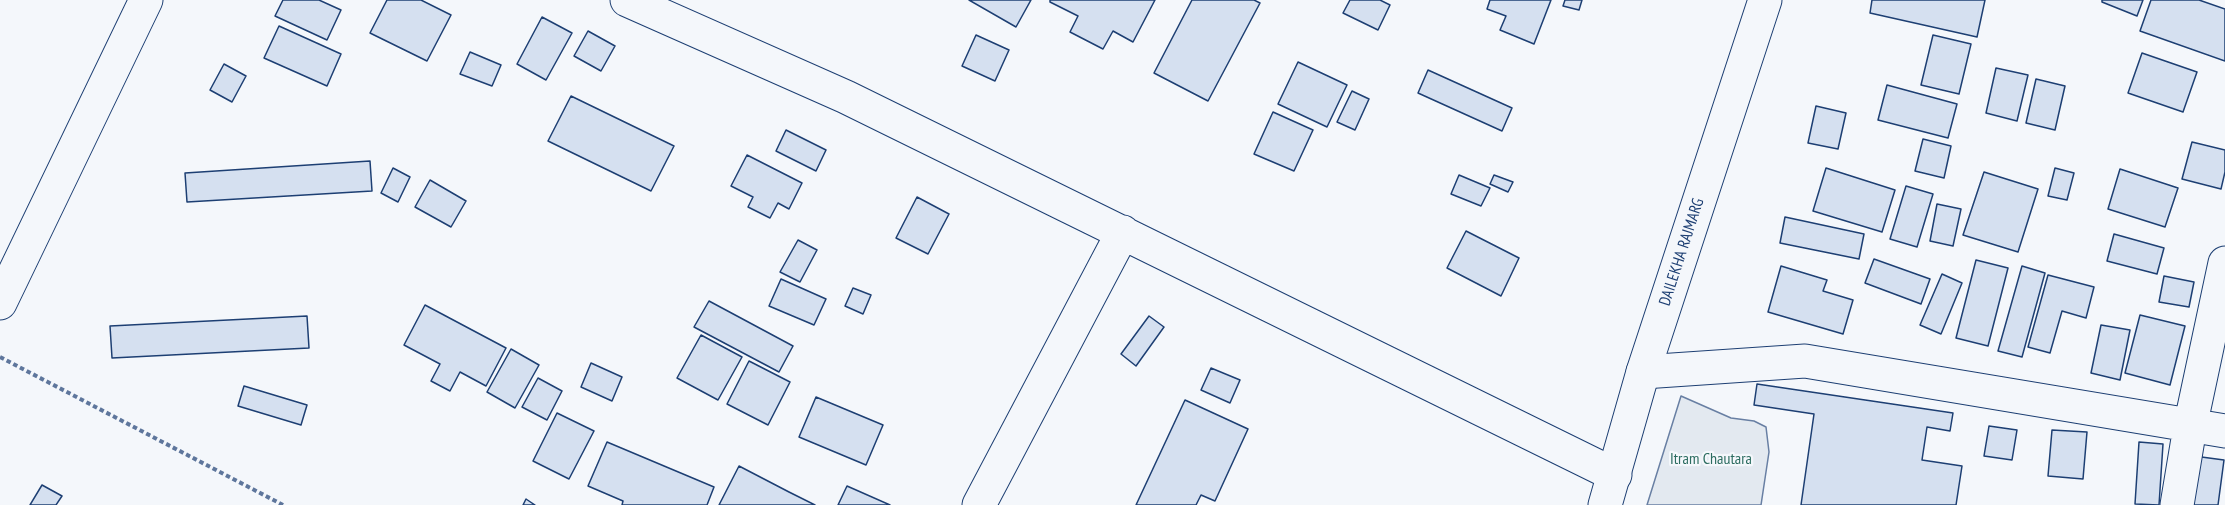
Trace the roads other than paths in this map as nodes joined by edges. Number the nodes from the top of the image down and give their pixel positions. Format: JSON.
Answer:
{"nodes":[{"id":1,"x":146,"y":0,"type":"edge"},
{"id":2,"x":627,"y":0,"type":"edge"},
{"id":3,"x":1765,"y":0,"type":"edge"},
{"id":4,"x":1123,"y":232,"type":"junction"},
{"id":5,"x":2225,"y":263,"type":"edge"},
{"id":6,"x":0,"y":303,"type":"edge"},
{"id":7,"x":1643,"y":372,"type":"junction"},
{"id":8,"x":2190,"y":427,"type":"junction"},
{"id":9,"x":2225,"y":431,"type":"edge"},
{"id":10,"x":1610,"y":490,"type":"edge"},
{"id":11,"x":979,"y":505,"type":"edge"},
{"id":12,"x":2177,"y":505,"type":"edge"}],
"edges":[{"from":1,"to":6,"type":"street"},
{"from":2,"to":4,"type":"street"},
{"from":3,"to":7,"type":"street","name":"DAILEKHA RAJMARG"},
{"from":4,"to":10,"type":"street"},
{"from":4,"to":11,"type":"street"},
{"from":5,"to":8,"type":"street"},
{"from":7,"to":8,"type":"street"},
{"from":7,"to":10,"type":"street","name":"DAILEKHA RAJMARG"},
{"from":8,"to":9,"type":"street"},
{"from":8,"to":12,"type":"street"}]}
